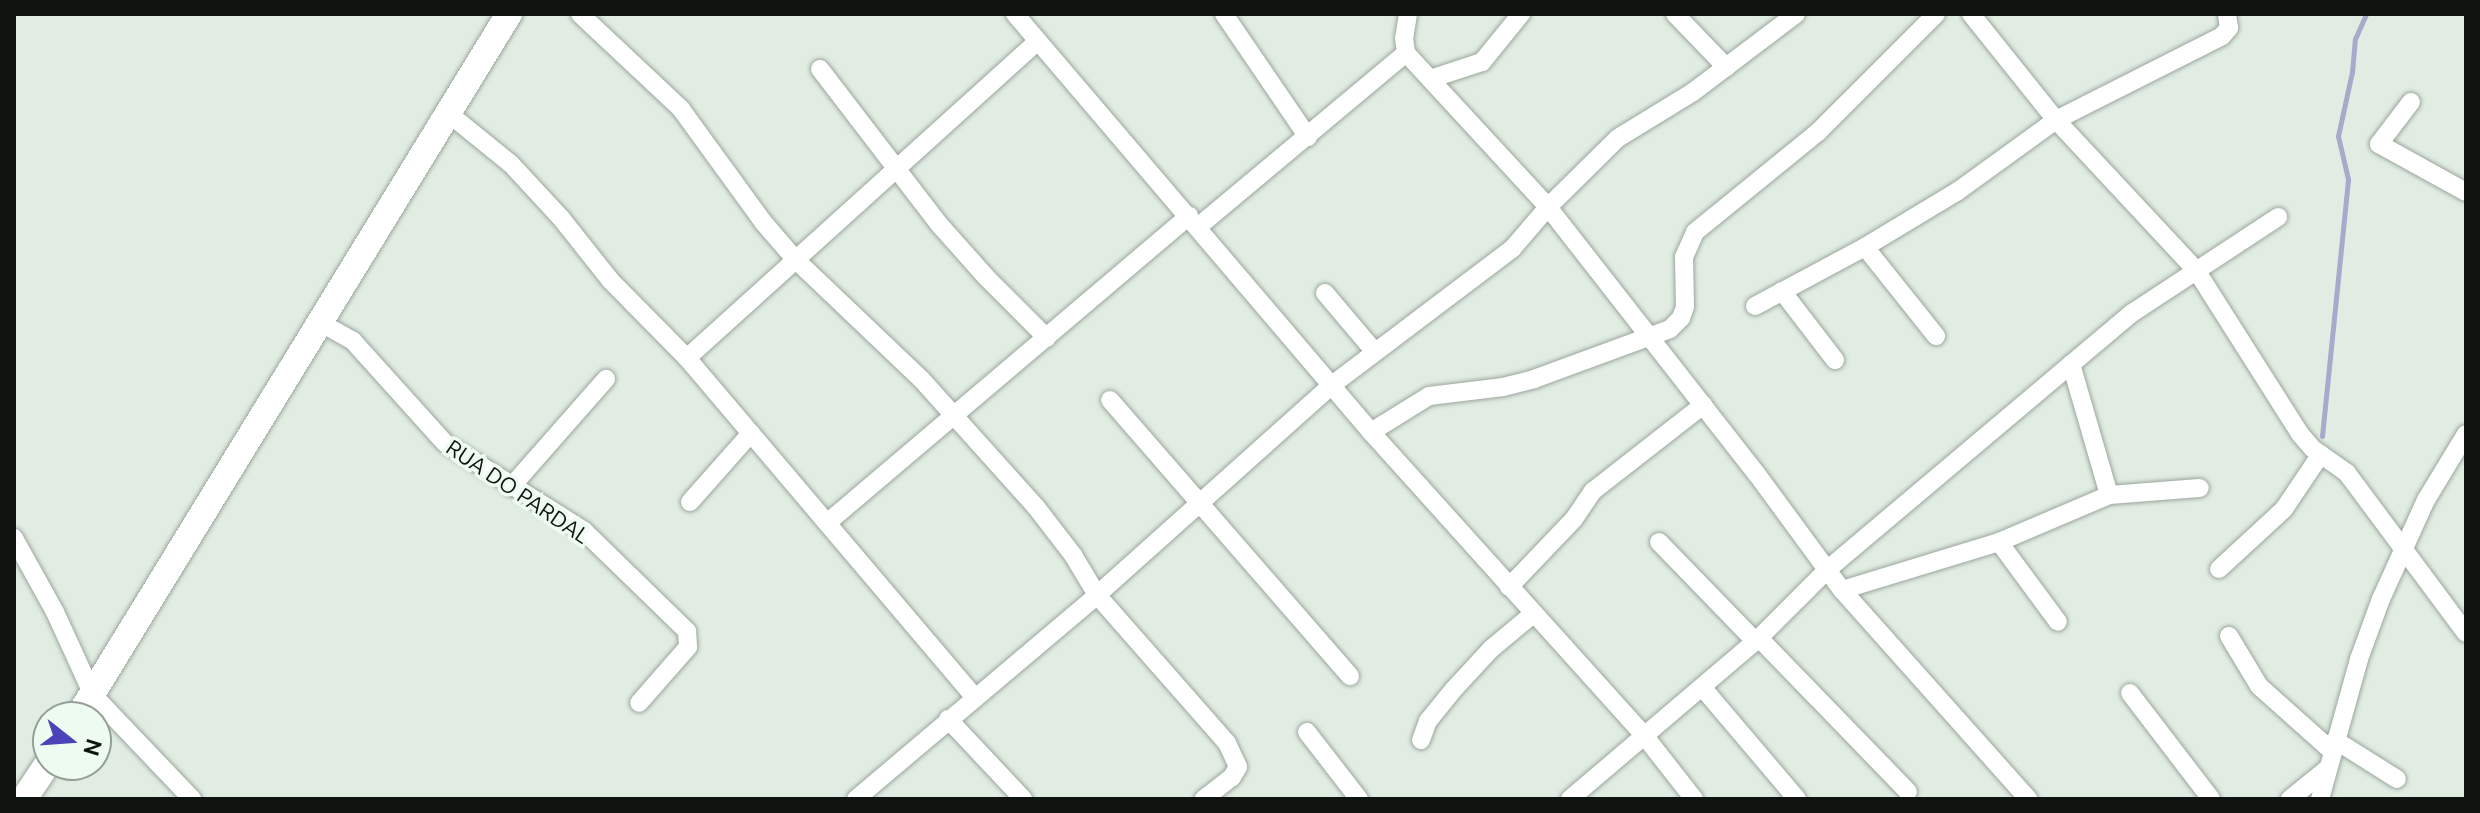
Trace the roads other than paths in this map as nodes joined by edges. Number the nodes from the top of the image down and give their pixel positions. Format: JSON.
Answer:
{"nodes":[{"id":1,"x":509,"y":14,"type":"edge"},
{"id":2,"x":580,"y":14,"type":"edge"},
{"id":3,"x":1224,"y":14,"type":"edge"},
{"id":4,"x":1408,"y":14,"type":"edge"},
{"id":5,"x":1521,"y":14,"type":"edge"},
{"id":6,"x":1675,"y":14,"type":"edge"},
{"id":7,"x":1796,"y":14,"type":"edge"},
{"id":8,"x":1936,"y":14,"type":"edge"},
{"id":9,"x":1971,"y":14,"type":"edge"},
{"id":10,"x":2227,"y":14,"type":"edge"},
{"id":11,"x":1027,"y":18,"type":"edge"},
{"id":12,"x":1036,"y":43,"type":"junction"},
{"id":13,"x":1406,"y":53,"type":"junction"},
{"id":14,"x":1726,"y":67,"type":"junction"},
{"id":15,"x":820,"y":69,"type":"dead end"},
{"id":16,"x":1430,"y":79,"type":"junction"},
{"id":17,"x":2411,"y":102,"type":"dead end"},
{"id":18,"x":448,"y":113,"type":"junction"},
{"id":19,"x":2056,"y":120,"type":"junction"},
{"id":20,"x":1308,"y":137,"type":"junction"},
{"id":21,"x":895,"y":170,"type":"junction"},
{"id":22,"x":2466,"y":192,"type":"edge"},
{"id":23,"x":1548,"y":207,"type":"junction"},
{"id":24,"x":2278,"y":217,"type":"dead end"},
{"id":25,"x":1194,"y":221,"type":"junction"},
{"id":26,"x":1865,"y":247,"type":"junction"},
{"id":27,"x":795,"y":259,"type":"junction"},
{"id":28,"x":2196,"y":270,"type":"junction"},
{"id":29,"x":1782,"y":291,"type":"junction"},
{"id":30,"x":1325,"y":293,"type":"dead end"},
{"id":31,"x":1755,"y":306,"type":"dead end"},
{"id":32,"x":319,"y":322,"type":"junction"},
{"id":33,"x":1648,"y":336,"type":"junction"},
{"id":34,"x":1936,"y":336,"type":"dead end"},
{"id":35,"x":1047,"y":338,"type":"junction"},
{"id":36,"x":1374,"y":351,"type":"junction"},
{"id":37,"x":687,"y":358,"type":"junction"},
{"id":38,"x":1835,"y":360,"type":"dead end"},
{"id":39,"x":2071,"y":364,"type":"junction"},
{"id":40,"x":606,"y":379,"type":"dead end"},
{"id":41,"x":1332,"y":385,"type":"junction"},
{"id":42,"x":1110,"y":400,"type":"dead end"},
{"id":43,"x":1703,"y":405,"type":"junction"},
{"id":44,"x":952,"y":414,"type":"junction"},
{"id":45,"x":1371,"y":432,"type":"junction"},
{"id":46,"x":751,"y":433,"type":"junction"},
{"id":47,"x":2466,"y":434,"type":"edge"},
{"id":48,"x":2321,"y":454,"type":"junction"},
{"id":49,"x":511,"y":487,"type":"junction"},
{"id":50,"x":2200,"y":488,"type":"dead end"},
{"id":51,"x":2109,"y":495,"type":"junction"},
{"id":52,"x":690,"y":502,"type":"dead end"},
{"id":53,"x":1199,"y":505,"type":"junction"},
{"id":54,"x":827,"y":523,"type":"junction"},
{"id":55,"x":14,"y":538,"type":"edge"},
{"id":56,"x":1659,"y":542,"type":"dead end"},
{"id":57,"x":1999,"y":542,"type":"junction"},
{"id":58,"x":2401,"y":548,"type":"junction"},
{"id":59,"x":1828,"y":569,"type":"junction"},
{"id":60,"x":2219,"y":569,"type":"dead end"},
{"id":61,"x":1509,"y":587,"type":"junction"},
{"id":62,"x":1842,"y":590,"type":"junction"},
{"id":63,"x":1097,"y":595,"type":"junction"},
{"id":64,"x":1533,"y":614,"type":"junction"},
{"id":65,"x":2058,"y":622,"type":"dead end"},
{"id":66,"x":2466,"y":633,"type":"edge"},
{"id":67,"x":2229,"y":636,"type":"dead end"},
{"id":68,"x":1757,"y":640,"type":"junction"},
{"id":69,"x":1350,"y":676,"type":"dead end"},
{"id":70,"x":1702,"y":687,"type":"junction"},
{"id":71,"x":2130,"y":693,"type":"dead end"},
{"id":72,"x":93,"y":695,"type":"junction"},
{"id":73,"x":975,"y":697,"type":"junction"},
{"id":74,"x":89,"y":701,"type":"edge"},
{"id":75,"x":639,"y":703,"type":"dead end"},
{"id":76,"x":948,"y":719,"type":"junction"},
{"id":77,"x":1307,"y":732,"type":"dead end"},
{"id":78,"x":1643,"y":734,"type":"junction"},
{"id":79,"x":1421,"y":740,"type":"dead end"},
{"id":80,"x":2331,"y":753,"type":"junction"},
{"id":81,"x":2397,"y":779,"type":"dead end"},
{"id":82,"x":36,"y":781,"type":"edge"},
{"id":83,"x":1908,"y":792,"type":"dead end"},
{"id":84,"x":24,"y":799,"type":"edge"},
{"id":85,"x":192,"y":799,"type":"edge"},
{"id":86,"x":856,"y":799,"type":"edge"},
{"id":87,"x":1023,"y":799,"type":"edge"},
{"id":88,"x":1204,"y":799,"type":"edge"},
{"id":89,"x":1359,"y":799,"type":"edge"},
{"id":90,"x":1570,"y":799,"type":"edge"},
{"id":91,"x":1694,"y":799,"type":"edge"},
{"id":92,"x":1797,"y":799,"type":"edge"},
{"id":93,"x":2028,"y":799,"type":"edge"},
{"id":94,"x":2211,"y":799,"type":"edge"},
{"id":95,"x":2290,"y":799,"type":"edge"},
{"id":96,"x":2320,"y":799,"type":"edge"}],
"edges":[{"from":1,"to":18,"type":"main road"},
{"from":2,"to":27,"type":"street"},
{"from":3,"to":20,"type":"street"},
{"from":4,"to":13,"type":"street"},
{"from":5,"to":16,"type":"street"},
{"from":6,"to":14,"type":"street"},
{"from":7,"to":14,"type":"street"},
{"from":8,"to":33,"type":"street"},
{"from":9,"to":19,"type":"street"},
{"from":10,"to":19,"type":"street"},
{"from":11,"to":12,"type":"street"},
{"from":12,"to":21,"type":"street"},
{"from":12,"to":25,"type":"street"},
{"from":13,"to":16,"type":"street"},
{"from":13,"to":20,"type":"street"},
{"from":14,"to":23,"type":"street"},
{"from":15,"to":21,"type":"street"},
{"from":16,"to":23,"type":"street"},
{"from":17,"to":22,"type":"street"},
{"from":18,"to":32,"type":"main road"},
{"from":18,"to":37,"type":"street"},
{"from":19,"to":26,"type":"street"},
{"from":19,"to":28,"type":"street"},
{"from":20,"to":25,"type":"street"},
{"from":21,"to":27,"type":"street"},
{"from":21,"to":35,"type":"street"},
{"from":23,"to":33,"type":"street"},
{"from":23,"to":36,"type":"street"},
{"from":24,"to":28,"type":"street"},
{"from":25,"to":35,"type":"street"},
{"from":25,"to":41,"type":"street"},
{"from":26,"to":29,"type":"street"},
{"from":26,"to":34,"type":"street"},
{"from":27,"to":37,"type":"street"},
{"from":27,"to":44,"type":"street"},
{"from":28,"to":39,"type":"street"},
{"from":28,"to":48,"type":"street"},
{"from":29,"to":31,"type":"street"},
{"from":29,"to":38,"type":"street"},
{"from":30,"to":36,"type":"street"},
{"from":32,"to":49,"type":"street","name":"RUA DO PARDAL"},
{"from":32,"to":72,"type":"main road"},
{"from":33,"to":43,"type":"street"},
{"from":33,"to":45,"type":"street"},
{"from":35,"to":44,"type":"street"},
{"from":36,"to":41,"type":"street"},
{"from":37,"to":46,"type":"street"},
{"from":39,"to":51,"type":"street"},
{"from":39,"to":59,"type":"street"},
{"from":40,"to":49,"type":"street"},
{"from":41,"to":45,"type":"street"},
{"from":41,"to":53,"type":"street"},
{"from":42,"to":53,"type":"street"},
{"from":43,"to":59,"type":"street"},
{"from":43,"to":61,"type":"street"},
{"from":44,"to":54,"type":"street"},
{"from":44,"to":63,"type":"street"},
{"from":45,"to":61,"type":"street"},
{"from":46,"to":52,"type":"street"},
{"from":46,"to":54,"type":"street"},
{"from":47,"to":58,"type":"street"},
{"from":48,"to":58,"type":"street"},
{"from":48,"to":60,"type":"street"},
{"from":49,"to":75,"type":"street","name":"RUA DO PARDAL"},
{"from":50,"to":51,"type":"street"},
{"from":51,"to":57,"type":"street"},
{"from":53,"to":63,"type":"street"},
{"from":53,"to":69,"type":"street"},
{"from":54,"to":73,"type":"street"},
{"from":55,"to":72,"type":"street"},
{"from":56,"to":68,"type":"street"},
{"from":57,"to":62,"type":"street"},
{"from":57,"to":65,"type":"street"},
{"from":58,"to":66,"type":"street"},
{"from":58,"to":80,"type":"street"},
{"from":59,"to":62,"type":"street"},
{"from":59,"to":68,"type":"street"},
{"from":61,"to":64,"type":"street"},
{"from":62,"to":93,"type":"street"},
{"from":63,"to":73,"type":"street"},
{"from":63,"to":88,"type":"street"},
{"from":64,"to":78,"type":"street"},
{"from":64,"to":79,"type":"street"},
{"from":67,"to":80,"type":"street"},
{"from":68,"to":70,"type":"street"},
{"from":68,"to":83,"type":"street"},
{"from":70,"to":78,"type":"street"},
{"from":70,"to":92,"type":"street"},
{"from":71,"to":94,"type":"street"},
{"from":72,"to":74,"type":"main road"},
{"from":72,"to":85,"type":"street"},
{"from":73,"to":76,"type":"street"},
{"from":76,"to":86,"type":"street"},
{"from":76,"to":87,"type":"street"},
{"from":77,"to":89,"type":"street"},
{"from":78,"to":90,"type":"street"},
{"from":78,"to":91,"type":"street"},
{"from":80,"to":81,"type":"street"},
{"from":80,"to":95,"type":"street"},
{"from":80,"to":96,"type":"street"},
{"from":82,"to":84,"type":"main road"}]}
